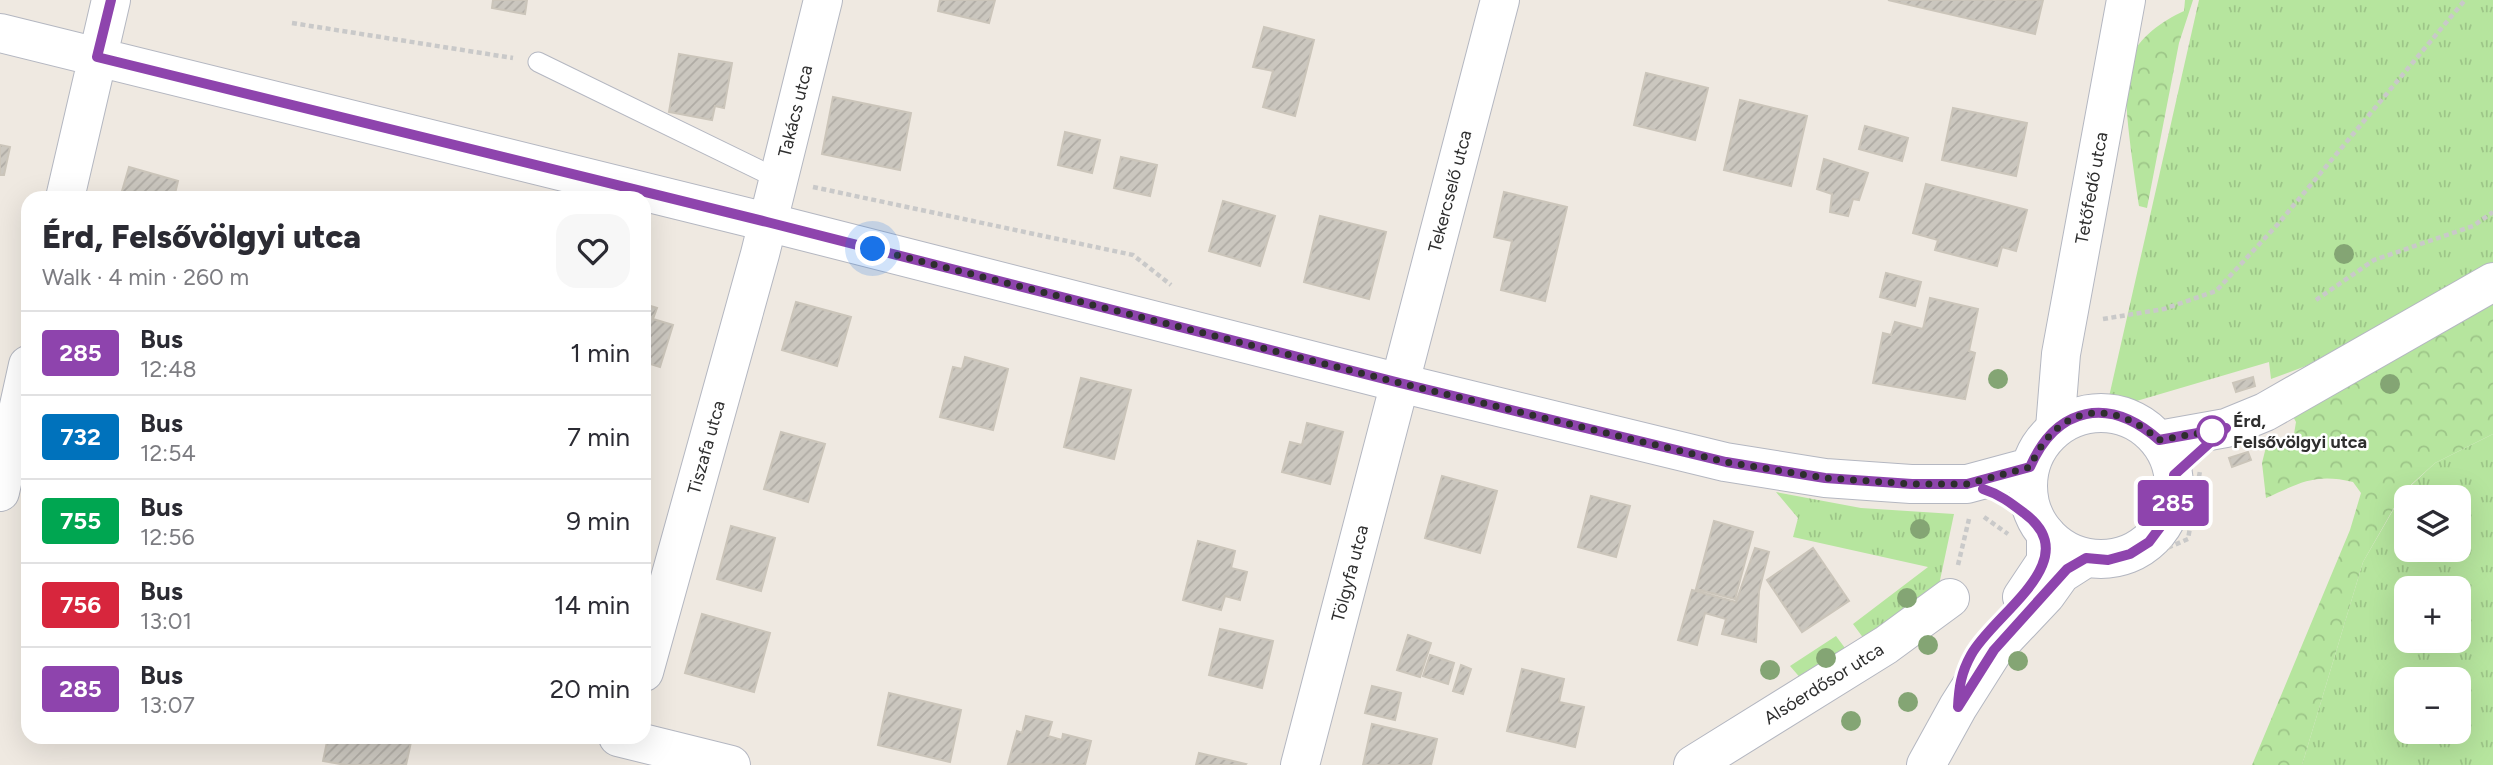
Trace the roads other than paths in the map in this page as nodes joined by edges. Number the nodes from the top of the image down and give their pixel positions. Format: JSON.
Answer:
{"nodes":[{"id":1,"x":111,"y":0,"type":"edge"},
{"id":2,"x":823,"y":0,"type":"edge"},
{"id":3,"x":1500,"y":0,"type":"edge"},
{"id":4,"x":2126,"y":0,"type":"edge"},
{"id":5,"x":0,"y":33,"type":"edge"},
{"id":6,"x":97,"y":57,"type":"junction"},
{"id":7,"x":538,"y":62,"type":"road end"},
{"id":8,"x":778,"y":179,"type":"junction"},
{"id":9,"x":67,"y":191,"type":"edge"},
{"id":10,"x":641,"y":191,"type":"edge"},
{"id":11,"x":651,"y":193,"type":"edge"},
{"id":12,"x":767,"y":222,"type":"junction"},
{"id":13,"x":2493,"y":282,"type":"edge"},
{"id":14,"x":1400,"y":383,"type":"junction"},
{"id":15,"x":21,"y":397,"type":"edge"},
{"id":16,"x":2069,"y":421,"type":"junction"},
{"id":17,"x":2226,"y":428,"type":"junction"},
{"id":18,"x":2159,"y":440,"type":"junction"},
{"id":19,"x":2030,"y":467,"type":"junction"},
{"id":20,"x":2188,"y":468,"type":"junction"},
{"id":21,"x":0,"y":492,"type":"edge"},
{"id":22,"x":1969,"y":496,"type":"junction"},
{"id":23,"x":2042,"y":528,"type":"junction"},
{"id":24,"x":2101,"y":564,"type":"junction"},
{"id":25,"x":1950,"y":598,"type":"road end"},
{"id":26,"x":651,"y":647,"type":"edge"},
{"id":27,"x":1958,"y":707,"type":"junction"},
{"id":28,"x":622,"y":744,"type":"edge"},
{"id":29,"x":731,"y":765,"type":"edge"},
{"id":30,"x":1300,"y":765,"type":"edge"},
{"id":31,"x":1693,"y":765,"type":"edge"},
{"id":32,"x":1926,"y":765,"type":"edge"}],
"edges":[{"from":1,"to":6,"type":"street"},
{"from":2,"to":8,"type":"street","name":"Takács utca"},
{"from":3,"to":14,"type":"street","name":"Tekercselő utca"},
{"from":4,"to":16,"type":"street","name":"Tetőfedő utca"},
{"from":5,"to":6,"type":"street"},
{"from":6,"to":9,"type":"street"},
{"from":6,"to":10,"type":"street"},
{"from":7,"to":8,"type":"lane"},
{"from":8,"to":12,"type":"street","name":"Takács utca"},
{"from":11,"to":12,"type":"street"},
{"from":12,"to":14,"type":"street"},
{"from":12,"to":26,"type":"street","name":"Tiszafa utca"},
{"from":13,"to":17,"type":"street"},
{"from":14,"to":22,"type":"street"},
{"from":14,"to":30,"type":"street","name":"Tölgyfa utca"},
{"from":15,"to":21,"type":"street"},
{"from":16,"to":18,"type":"street"},
{"from":16,"to":19,"type":"street"},
{"from":17,"to":18,"type":"street"},
{"from":17,"to":20,"type":"street"},
{"from":18,"to":20,"type":"street"},
{"from":19,"to":22,"type":"street"},
{"from":19,"to":23,"type":"street"},
{"from":20,"to":24,"type":"street"},
{"from":22,"to":23,"type":"street"},
{"from":23,"to":24,"type":"street"},
{"from":23,"to":27,"type":"street"},
{"from":24,"to":27,"type":"street"},
{"from":25,"to":31,"type":"street","name":"Alsóerdősor utca"},
{"from":27,"to":32,"type":"street"},
{"from":28,"to":29,"type":"street"}]}
